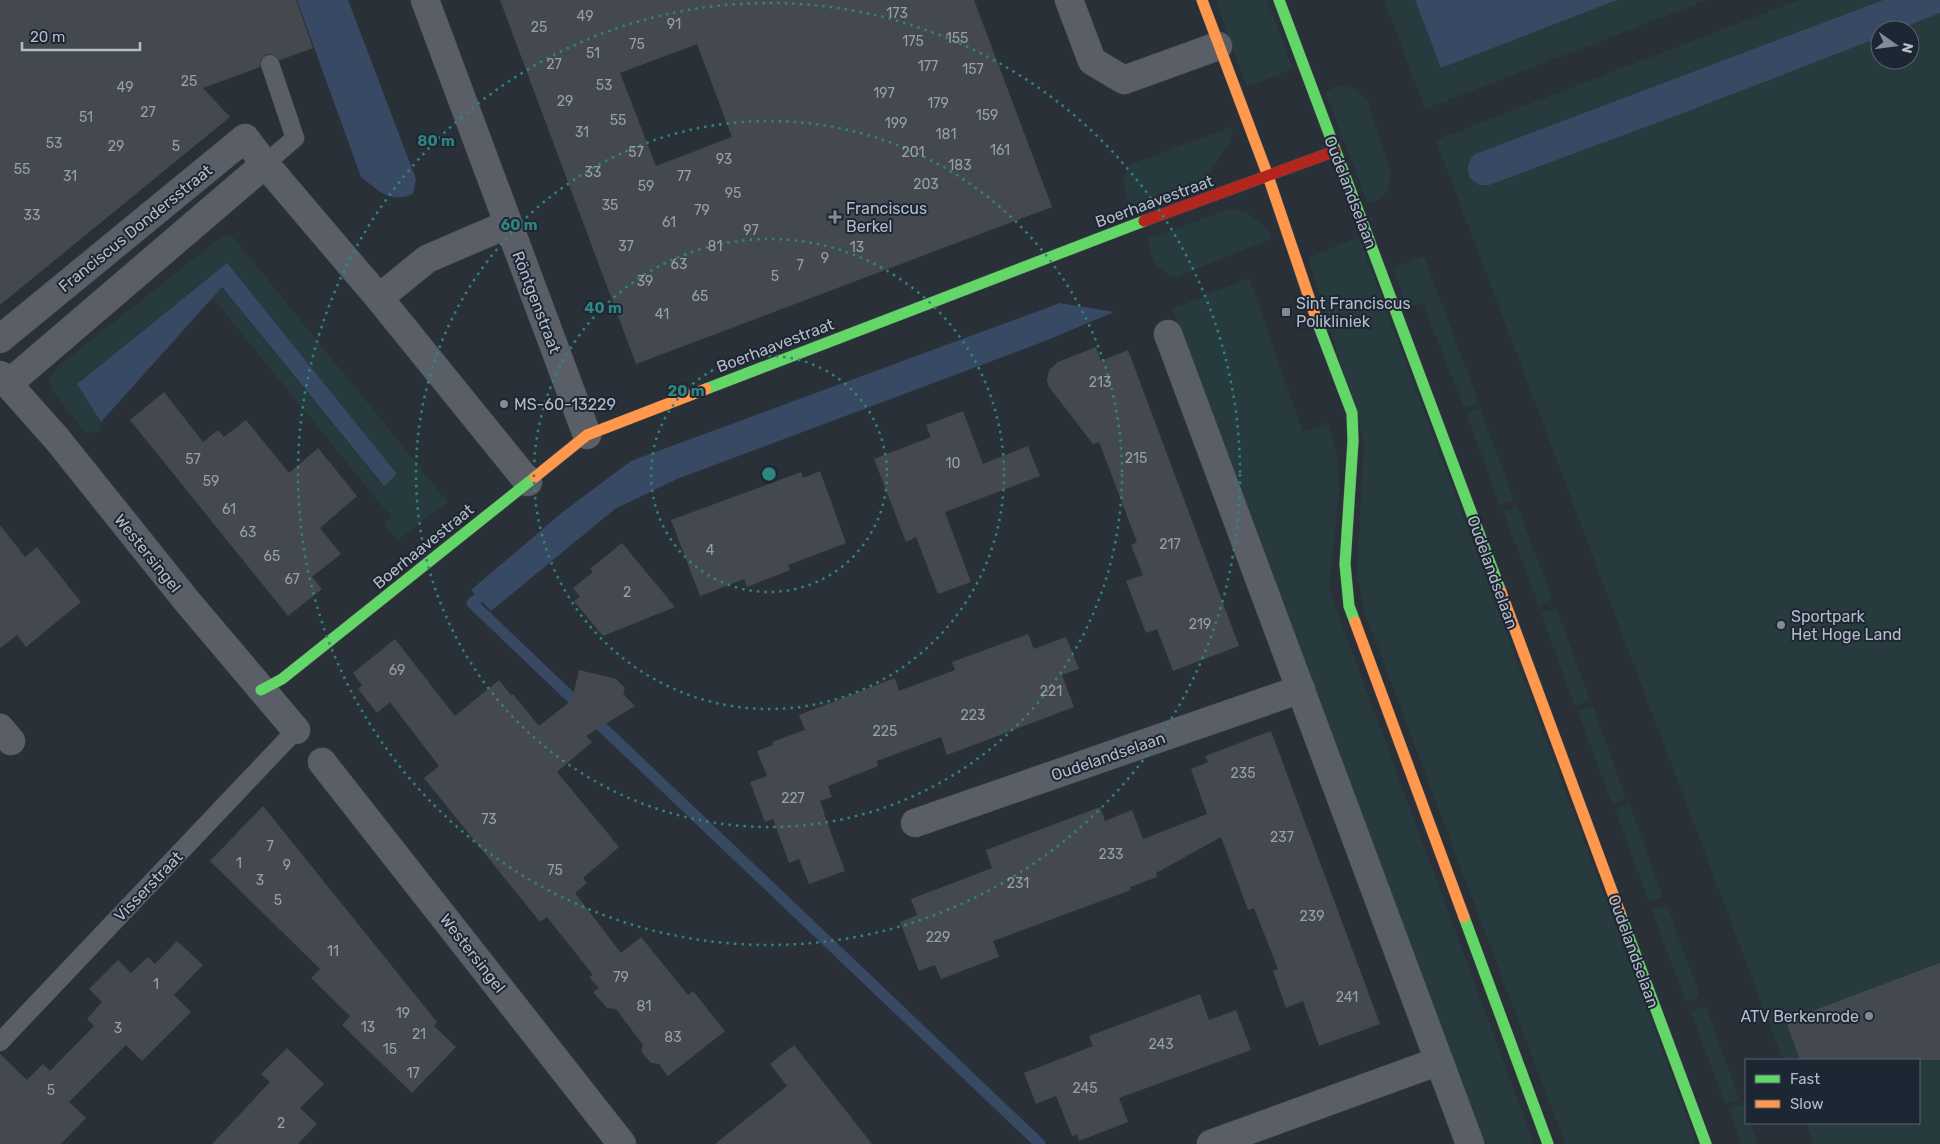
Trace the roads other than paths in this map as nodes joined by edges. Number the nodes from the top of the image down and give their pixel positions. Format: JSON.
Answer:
{"nodes":[{"id":1,"x":425,"y":0,"type":"edge"},
{"id":2,"x":1069,"y":0,"type":"edge"},
{"id":3,"x":1202,"y":0,"type":"edge"},
{"id":4,"x":1279,"y":0,"type":"edge"},
{"id":5,"x":1218,"y":46,"type":"junction"},
{"id":6,"x":270,"y":64,"type":"dead end"},
{"id":7,"x":1335,"y":152,"type":"junction"},
{"id":8,"x":265,"y":164,"type":"junction"},
{"id":9,"x":1268,"y":176,"type":"junction"},
{"id":10,"x":508,"y":224,"type":"junction"},
{"id":11,"x":378,"y":298,"type":"junction"},
{"id":12,"x":1168,"y":334,"type":"dead end"},
{"id":13,"x":0,"y":339,"type":"edge"},
{"id":14,"x":4,"y":379,"type":"edge"},
{"id":15,"x":587,"y":436,"type":"junction"},
{"id":16,"x":528,"y":482,"type":"junction"},
{"id":17,"x":1301,"y":689,"type":"junction"},
{"id":18,"x":261,"y":690,"type":"junction"},
{"id":19,"x":296,"y":730,"type":"joint"},
{"id":20,"x":322,"y":762,"type":"dead end"},
{"id":21,"x":915,"y":823,"type":"dead end"},
{"id":22,"x":0,"y":1042,"type":"edge"},
{"id":23,"x":1439,"y":1061,"type":"junction"},
{"id":24,"x":622,"y":1144,"type":"edge"},
{"id":25,"x":1212,"y":1144,"type":"edge"},
{"id":26,"x":1470,"y":1144,"type":"edge"},
{"id":27,"x":1548,"y":1144,"type":"edge"},
{"id":28,"x":1706,"y":1144,"type":"edge"}],
"edges":[{"from":1,"to":10,"type":"street","name":"Röntgenstraat"},
{"from":2,"to":5,"type":"street"},
{"from":3,"to":5,"type":"street"},
{"from":4,"to":7,"type":"street","name":"Oudelandselaan"},
{"from":5,"to":9,"type":"street"},
{"from":6,"to":8,"type":"lane"},
{"from":7,"to":9,"type":"street","name":"Boerhaavestraat"},
{"from":7,"to":28,"type":"street","name":"Oudelandselaan"},
{"from":8,"to":11,"type":"street","name":"Franciscus Dondersstraat"},
{"from":8,"to":13,"type":"street","name":"Franciscus Dondersstraat"},
{"from":8,"to":14,"type":"street","name":"Franciscus Dondersstraat"},
{"from":9,"to":15,"type":"street","name":"Boerhaavestraat"},
{"from":9,"to":27,"type":"street"},
{"from":10,"to":11,"type":"street"},
{"from":10,"to":15,"type":"street","name":"Röntgenstraat"},
{"from":11,"to":16,"type":"street","name":"Franciscus Dondersstraat"},
{"from":12,"to":17,"type":"street"},
{"from":14,"to":18,"type":"street","name":"Westersingel"},
{"from":15,"to":16,"type":"street","name":"Boerhaavestraat"},
{"from":16,"to":18,"type":"street","name":"Boerhaavestraat"},
{"from":17,"to":21,"type":"street","name":"Oudelandselaan"},
{"from":17,"to":23,"type":"street"},
{"from":18,"to":19,"type":"street","name":"Westersingel"},
{"from":19,"to":22,"type":"lane","name":"Visserstraat"},
{"from":20,"to":24,"type":"street","name":"Westersingel"},
{"from":23,"to":25,"type":"street"},
{"from":23,"to":26,"type":"street"}]}
